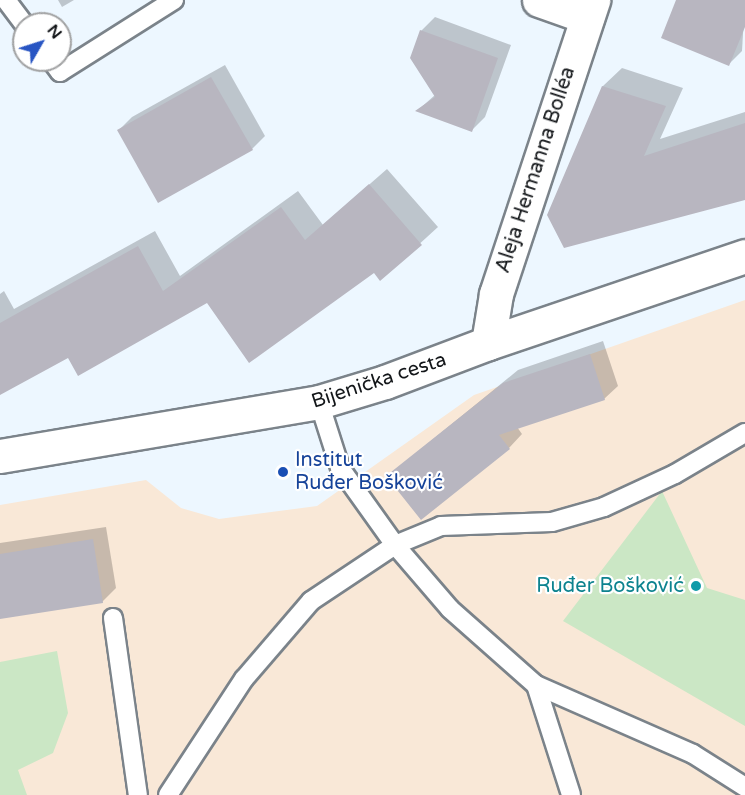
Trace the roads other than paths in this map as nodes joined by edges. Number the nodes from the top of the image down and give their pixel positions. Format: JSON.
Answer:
{"nodes":[{"id":1,"x":174,"y":0,"type":"edge"},
{"id":2,"x":539,"y":0,"type":"edge"},
{"id":3,"x":590,"y":8,"type":"edge"},
{"id":4,"x":72,"y":64,"type":"edge"},
{"id":5,"x":745,"y":256,"type":"edge"},
{"id":6,"x":488,"y":343,"type":"junction"},
{"id":7,"x":319,"y":402,"type":"junction"},
{"id":8,"x":745,"y":432,"type":"edge"},
{"id":9,"x":0,"y":456,"type":"edge"},
{"id":10,"x":395,"y":545,"type":"junction"},
{"id":11,"x":113,"y":618,"type":"dead end"},
{"id":12,"x":536,"y":685,"type":"junction"},
{"id":13,"x":745,"y":787,"type":"edge"},
{"id":14,"x":138,"y":795,"type":"edge"},
{"id":15,"x":168,"y":795,"type":"edge"},
{"id":16,"x":571,"y":795,"type":"edge"}],
"edges":[{"from":1,"to":4,"type":"lane"},
{"from":2,"to":3,"type":"main road"},
{"from":3,"to":6,"type":"main road","name":"Aleja Hermanna Bolléa"},
{"from":5,"to":6,"type":"main road","name":"Bijenička cesta"},
{"from":6,"to":7,"type":"main road","name":"Bijenička cesta"},
{"from":7,"to":9,"type":"main road","name":"Bijenička cesta"},
{"from":7,"to":10,"type":"lane"},
{"from":8,"to":10,"type":"lane"},
{"from":10,"to":12,"type":"lane"},
{"from":10,"to":15,"type":"lane"},
{"from":11,"to":14,"type":"lane"},
{"from":12,"to":13,"type":"lane"},
{"from":12,"to":16,"type":"lane"}]}
